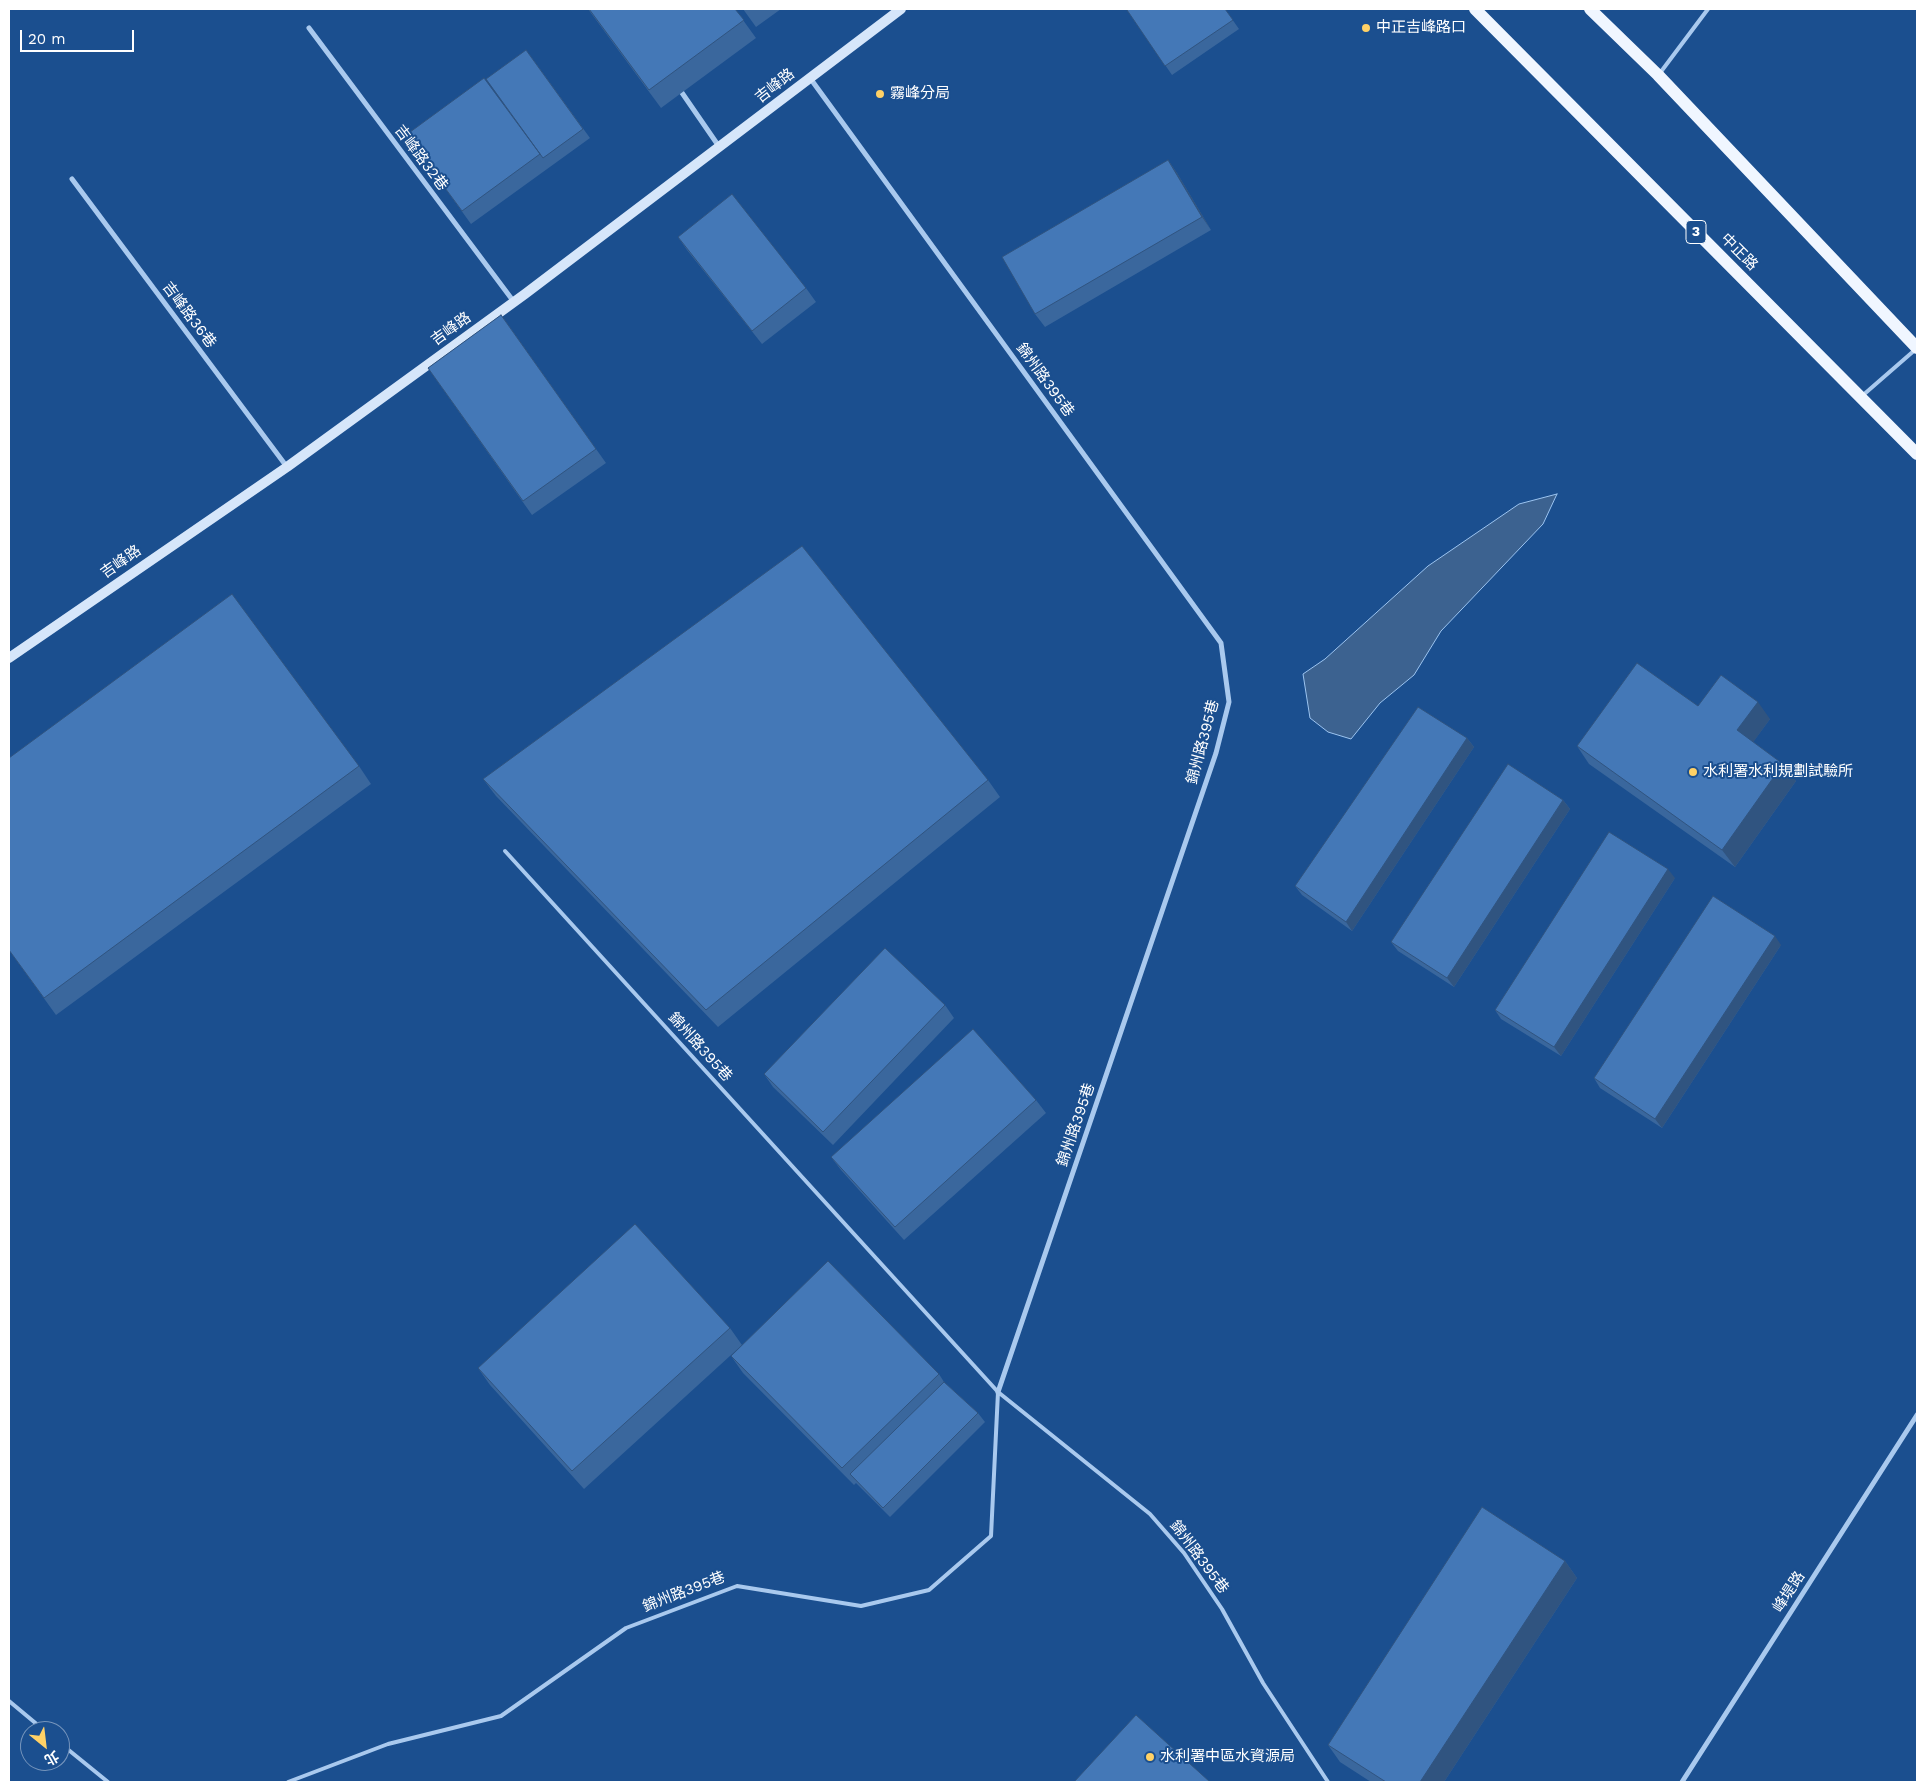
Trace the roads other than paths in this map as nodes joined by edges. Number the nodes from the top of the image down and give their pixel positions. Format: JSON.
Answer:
{"nodes":[{"id":1,"x":901,"y":9,"type":"edge"},
{"id":2,"x":1475,"y":9,"type":"edge"},
{"id":3,"x":1590,"y":9,"type":"edge"},
{"id":4,"x":1708,"y":9,"type":"edge"},
{"id":5,"x":309,"y":28,"type":"dead end"},
{"id":6,"x":1658,"y":75,"type":"junction"},
{"id":7,"x":810,"y":78,"type":"junction"},
{"id":8,"x":674,"y":82,"type":"edge"},
{"id":9,"x":720,"y":148,"type":"junction"},
{"id":10,"x":72,"y":179,"type":"dead end"},
{"id":11,"x":514,"y":302,"type":"junction"},
{"id":12,"x":1917,"y":348,"type":"edge"},
{"id":13,"x":1860,"y":398,"type":"junction"},
{"id":14,"x":1917,"y":454,"type":"edge"},
{"id":15,"x":287,"y":467,"type":"junction"},
{"id":16,"x":9,"y":658,"type":"edge"},
{"id":17,"x":504,"y":852,"type":"dead end"},
{"id":18,"x":998,"y":1392,"type":"junction"},
{"id":19,"x":1917,"y":1415,"type":"edge"},
{"id":20,"x":9,"y":1701,"type":"edge"},
{"id":21,"x":33,"y":1721,"type":"edge"},
{"id":22,"x":70,"y":1751,"type":"edge"},
{"id":23,"x":108,"y":1782,"type":"edge"},
{"id":24,"x":288,"y":1782,"type":"edge"},
{"id":25,"x":1328,"y":1782,"type":"edge"},
{"id":26,"x":1682,"y":1782,"type":"edge"}],
"edges":[{"from":1,"to":7,"type":"street","name":"吉峰路"},
{"from":2,"to":13,"type":"main road","name":"中正路","number":"3"},
{"from":3,"to":6,"type":"main road"},
{"from":4,"to":6,"type":"lane"},
{"from":5,"to":11,"type":"street","name":"吉峰路32巷"},
{"from":6,"to":12,"type":"main road"},
{"from":7,"to":9,"type":"street","name":"吉峰路"},
{"from":7,"to":18,"type":"street","name":"錦州路395巷"},
{"from":8,"to":9,"type":"street"},
{"from":9,"to":11,"type":"street","name":"吉峰路"},
{"from":10,"to":15,"type":"street","name":"吉峰路36巷"},
{"from":11,"to":15,"type":"street","name":"吉峰路"},
{"from":12,"to":13,"type":"lane"},
{"from":13,"to":14,"type":"main road","name":"中正路","number":"3"},
{"from":15,"to":16,"type":"street","name":"吉峰路"},
{"from":17,"to":18,"type":"lane","name":"錦州路395巷"},
{"from":18,"to":24,"type":"lane","name":"錦州路395巷"},
{"from":18,"to":25,"type":"lane","name":"錦州路395巷"},
{"from":19,"to":26,"type":"street","name":"峰堤路"},
{"from":20,"to":21,"type":"lane"},
{"from":22,"to":23,"type":"lane"}]}
